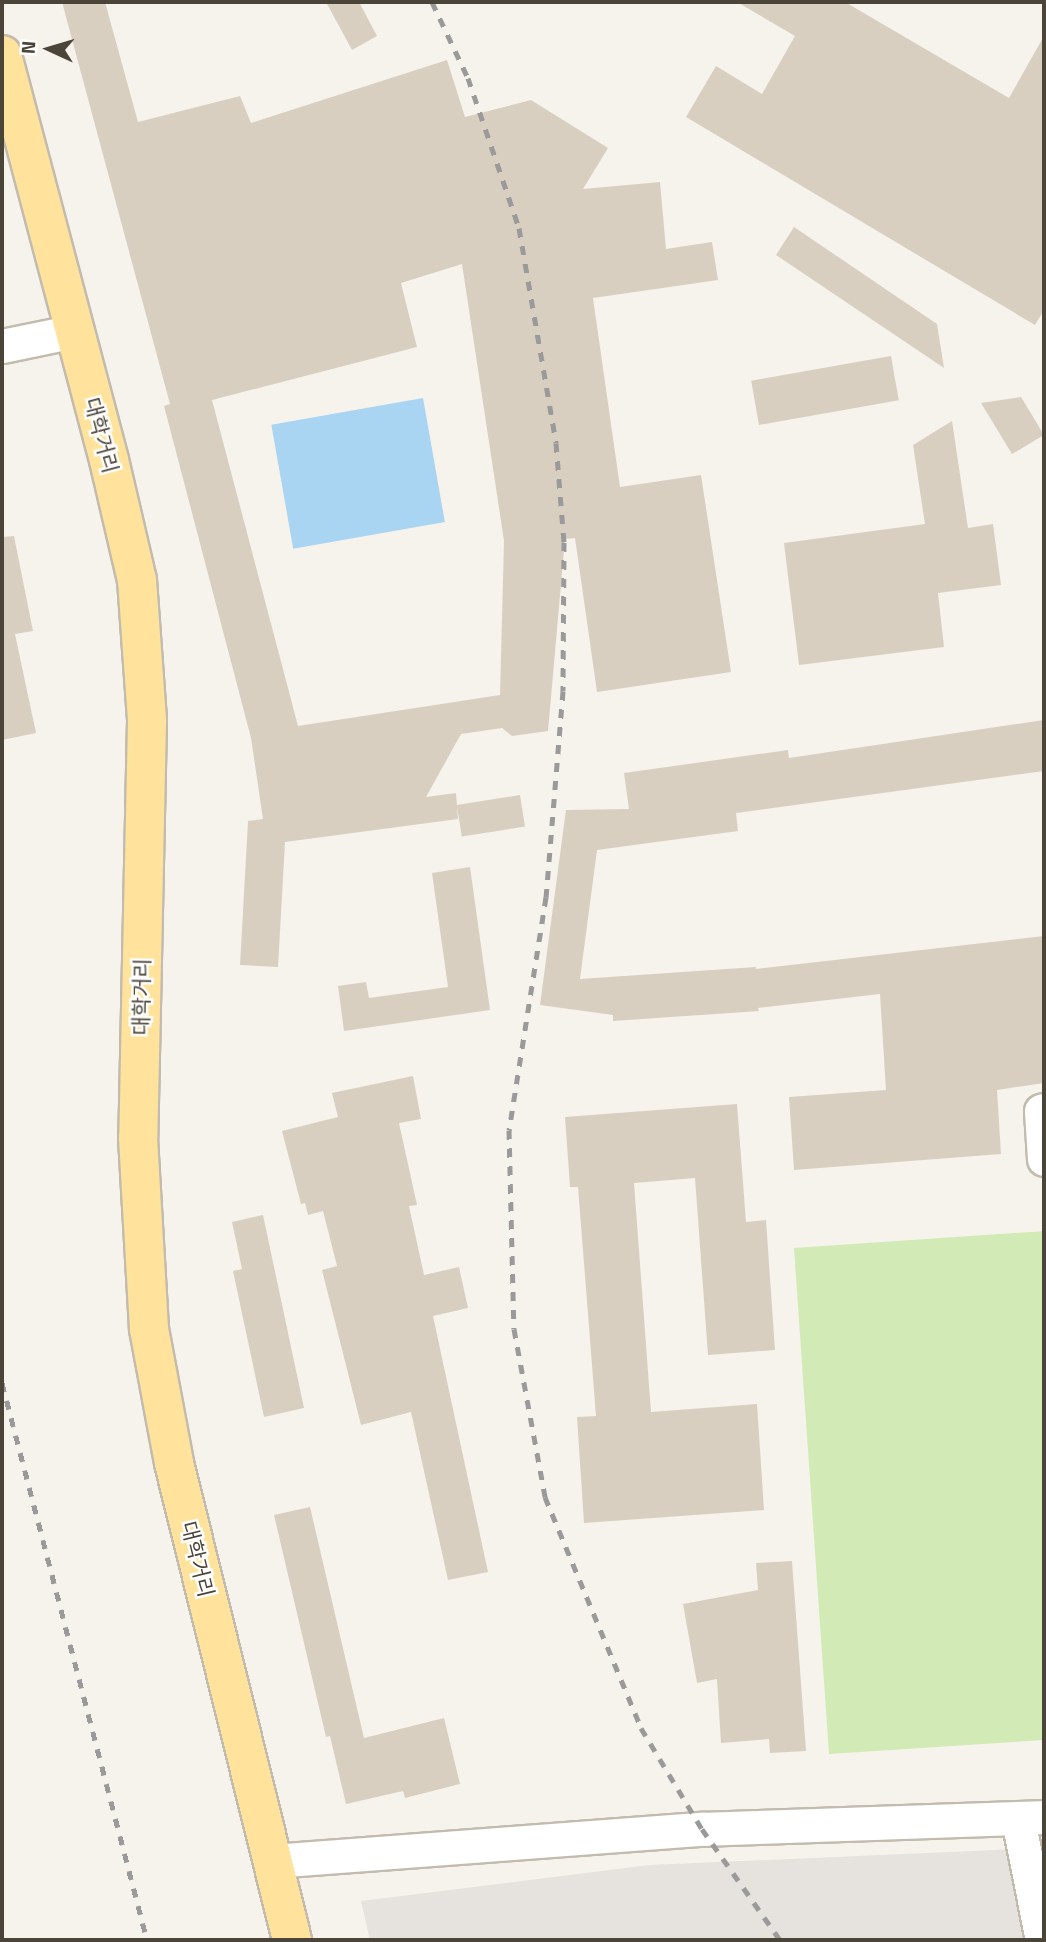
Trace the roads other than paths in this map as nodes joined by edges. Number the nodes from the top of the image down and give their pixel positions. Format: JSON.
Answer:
{"nodes":[{"id":1,"x":2,"y":55,"type":"edge"},
{"id":2,"x":75,"y":331,"type":"junction"},
{"id":3,"x":2,"y":346,"type":"edge"},
{"id":4,"x":1044,"y":1110,"type":"edge"},
{"id":5,"x":1044,"y":1159,"type":"edge"},
{"id":6,"x":1031,"y":1818,"type":"edge"},
{"id":7,"x":272,"y":1861,"type":"junction"},
{"id":8,"x":292,"y":1940,"type":"edge"},
{"id":9,"x":1042,"y":1940,"type":"edge"}],
"edges":[{"from":1,"to":2,"type":"main road","name":"대학거리"},
{"from":2,"to":3,"type":"street"},
{"from":2,"to":7,"type":"main road","name":"대학거리"},
{"from":4,"to":5,"type":"street"},
{"from":6,"to":7,"type":"street"},
{"from":6,"to":9,"type":"street"},
{"from":7,"to":8,"type":"main road","name":"대학거리"}]}
